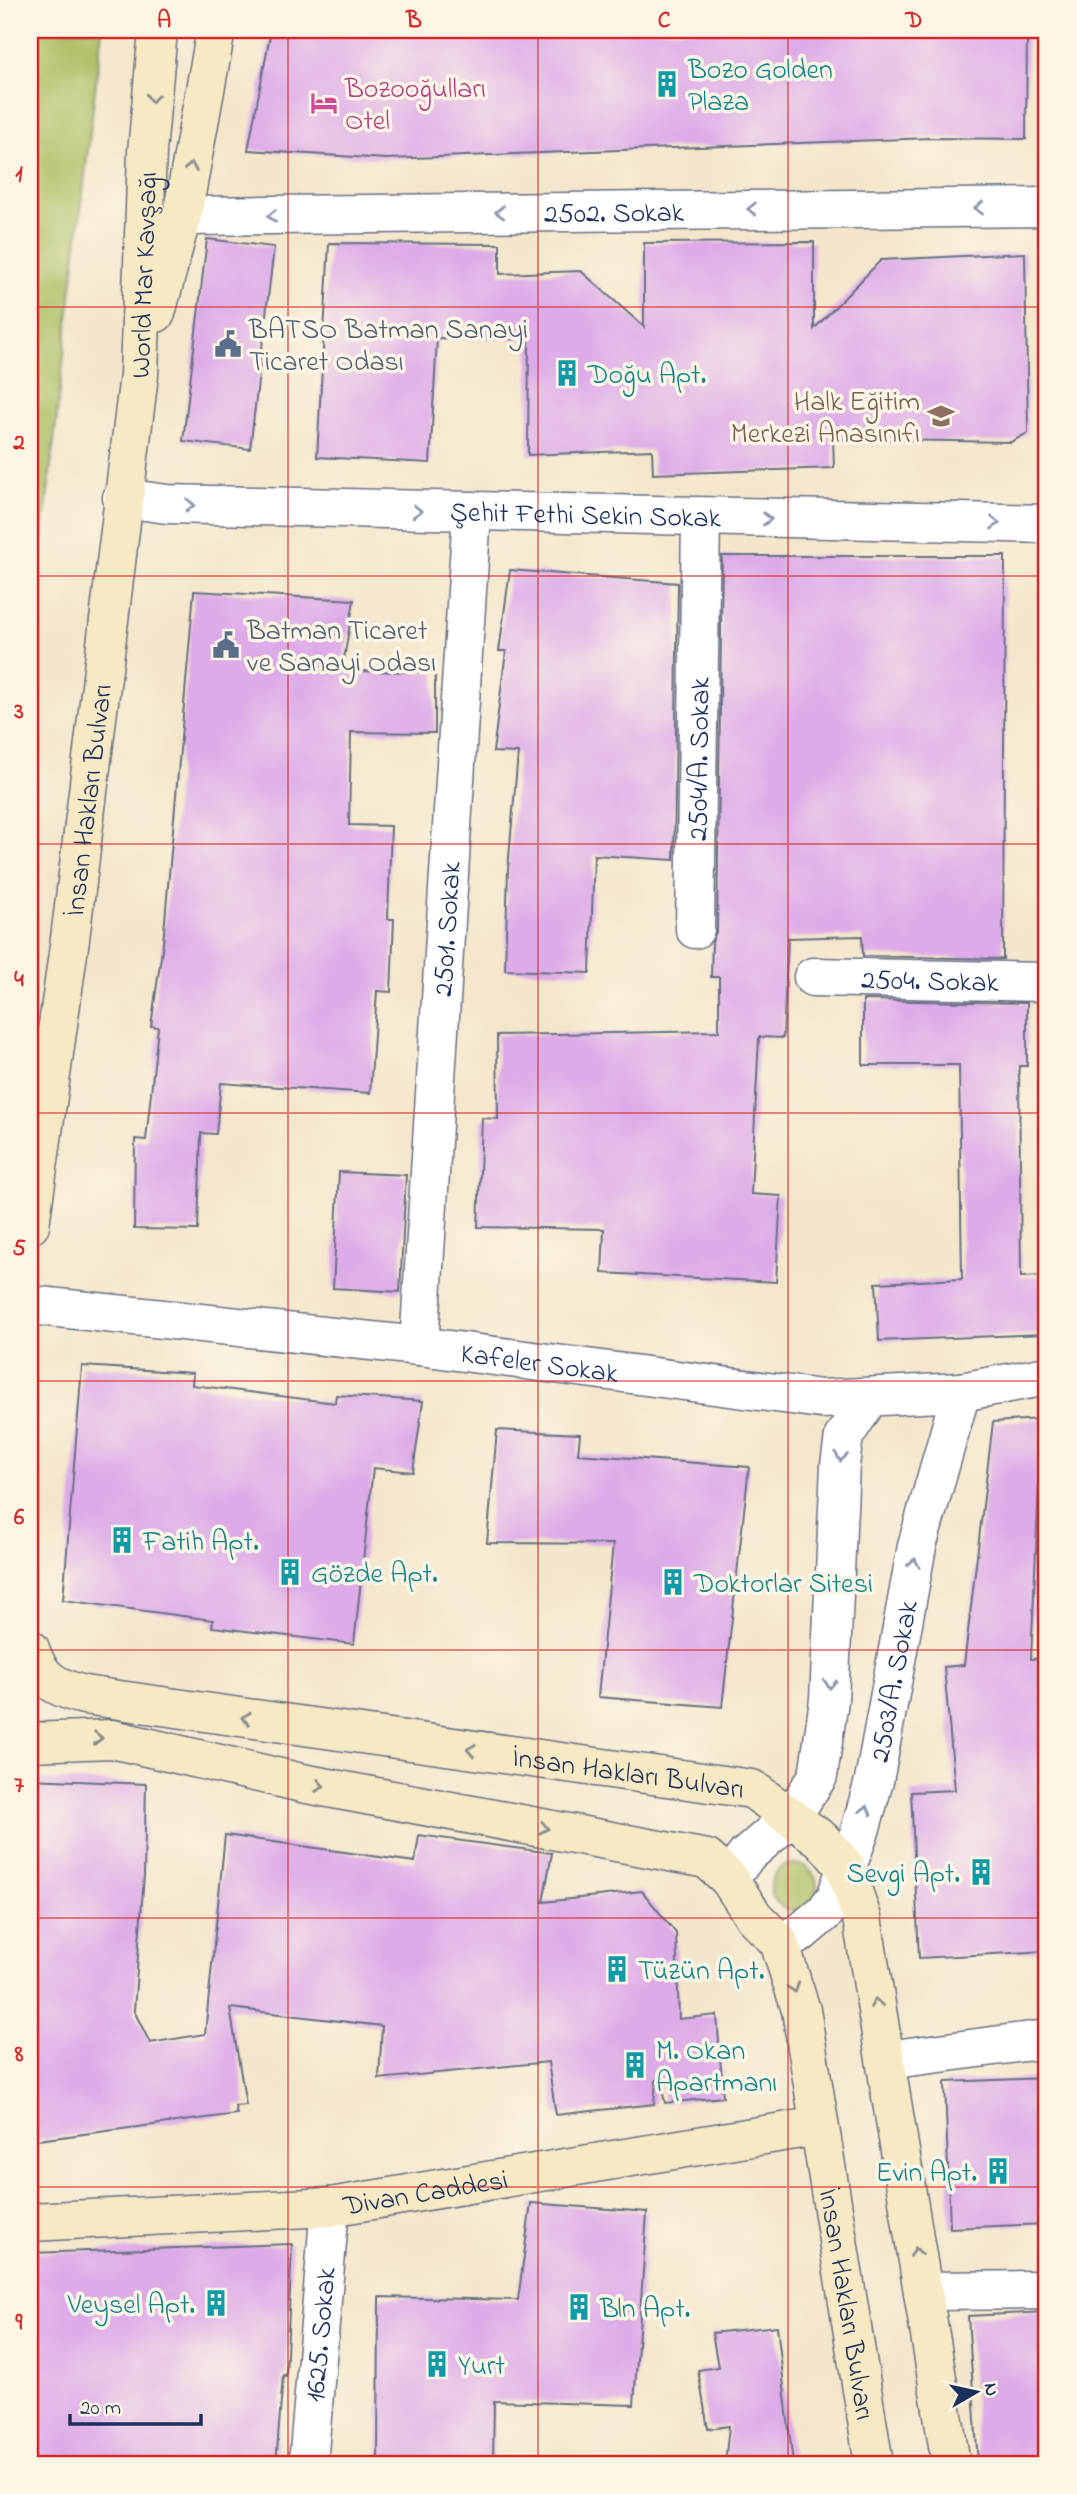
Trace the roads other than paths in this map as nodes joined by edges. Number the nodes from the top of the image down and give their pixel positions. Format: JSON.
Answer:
{"nodes":[{"id":1,"x":158,"y":30,"type":"edge"},
{"id":2,"x":216,"y":30,"type":"edge"},
{"id":3,"x":1047,"y":207,"type":"edge"},
{"id":4,"x":182,"y":216,"type":"junction"},
{"id":5,"x":139,"y":375,"type":"junction"},
{"id":6,"x":122,"y":498,"type":"junction"},
{"id":7,"x":472,"y":512,"type":"junction"},
{"id":8,"x":702,"y":517,"type":"junction"},
{"id":9,"x":1047,"y":524,"type":"edge"},
{"id":10,"x":695,"y":929,"type":"dead end"},
{"id":11,"x":813,"y":976,"type":"dead end"},
{"id":12,"x":1047,"y":982,"type":"edge"},
{"id":13,"x":30,"y":1225,"type":"edge"},
{"id":14,"x":30,"y":1305,"type":"edge"},
{"id":15,"x":419,"y":1346,"type":"junction"},
{"id":16,"x":1047,"y":1376,"type":"edge"},
{"id":17,"x":961,"y":1392,"type":"junction"},
{"id":18,"x":870,"y":1397,"type":"junction"},
{"id":19,"x":32,"y":1662,"type":"edge"},
{"id":20,"x":30,"y":1739,"type":"edge"},
{"id":21,"x":792,"y":1816,"type":"junction"},
{"id":22,"x":845,"y":1867,"type":"junction"},
{"id":23,"x":729,"y":1879,"type":"junction"},
{"id":24,"x":779,"y":1942,"type":"junction"},
{"id":25,"x":1047,"y":2039,"type":"edge"},
{"id":26,"x":886,"y":2060,"type":"junction"},
{"id":27,"x":820,"y":2126,"type":"junction"},
{"id":28,"x":330,"y":2207,"type":"junction"},
{"id":29,"x":30,"y":2222,"type":"edge"},
{"id":30,"x":1047,"y":2290,"type":"edge"},
{"id":31,"x":923,"y":2291,"type":"junction"},
{"id":32,"x":308,"y":2464,"type":"edge"},
{"id":33,"x":874,"y":2464,"type":"edge"},
{"id":34,"x":951,"y":2464,"type":"edge"}],
"edges":[{"from":1,"to":5,"type":"main road","name":"World Mar Kavşağı","one_way":true},
{"from":4,"to":2,"type":"main road","name":"World Mar Kavşağı","one_way":true},
{"from":3,"to":4,"type":"street","name":"2502. Sokak","one_way":true},
{"from":4,"to":5,"type":"main road","name":"World Mar Kavşağı"},
{"from":5,"to":6,"type":"main road","name":"İnsan Hakları Bulvarı"},
{"from":6,"to":7,"type":"street","name":"Şehit Fethi Sekin Sokak","one_way":true},
{"from":6,"to":13,"type":"main road","name":"İnsan Hakları Bulvarı"},
{"from":7,"to":8,"type":"street","name":"Şehit Fethi Sekin Sokak"},
{"from":7,"to":15,"type":"street","name":"2501. Sokak"},
{"from":8,"to":9,"type":"street","name":"Şehit Fethi Sekin Sokak","one_way":true},
{"from":8,"to":10,"type":"street","name":"2504/A. Sokak"},
{"from":11,"to":12,"type":"street","name":"2504. Sokak"},
{"from":14,"to":15,"type":"street","name":"Kafeler Sokak"},
{"from":15,"to":18,"type":"street","name":"Kafeler Sokak"},
{"from":16,"to":17,"type":"street","name":"Kafeler Sokak"},
{"from":17,"to":18,"type":"street","name":"Kafeler Sokak"},
{"from":22,"to":17,"type":"street","name":"2503/A. Sokak","one_way":true},
{"from":18,"to":21,"type":"street","one_way":true},
{"from":19,"to":20,"type":"main road"},
{"from":21,"to":19,"type":"main road","name":"İnsan Hakları Bulvarı","one_way":true},
{"from":20,"to":23,"type":"main road","name":"İnsan Hakları Bulvarı","one_way":true},
{"from":21,"to":22,"type":"main road","name":"İnsan Hakları Bulvarı"},
{"from":21,"to":23,"type":"street"},
{"from":22,"to":24,"type":"street","name":"2503/A. Sokak"},
{"from":26,"to":22,"type":"main road","name":"İnsan Hakları Bulvarı","one_way":true},
{"from":23,"to":24,"type":"main road","name":"İnsan Hakları Bulvarı"},
{"from":24,"to":27,"type":"main road","name":"İnsan Hakları Bulvarı","one_way":true},
{"from":25,"to":26,"type":"street"},
{"from":31,"to":26,"type":"main road","name":"İnsan Hakları Bulvarı","one_way":true},
{"from":27,"to":28,"type":"main road","name":"Divan Caddesi"},
{"from":27,"to":33,"type":"main road","name":"İnsan Hakları Bulvarı"},
{"from":28,"to":29,"type":"main road","name":"Divan Caddesi"},
{"from":28,"to":32,"type":"street","name":"1625. Sokak"},
{"from":30,"to":31,"type":"street"},
{"from":31,"to":34,"type":"main road","name":"İnsan Hakları Bulvarı"}]}
